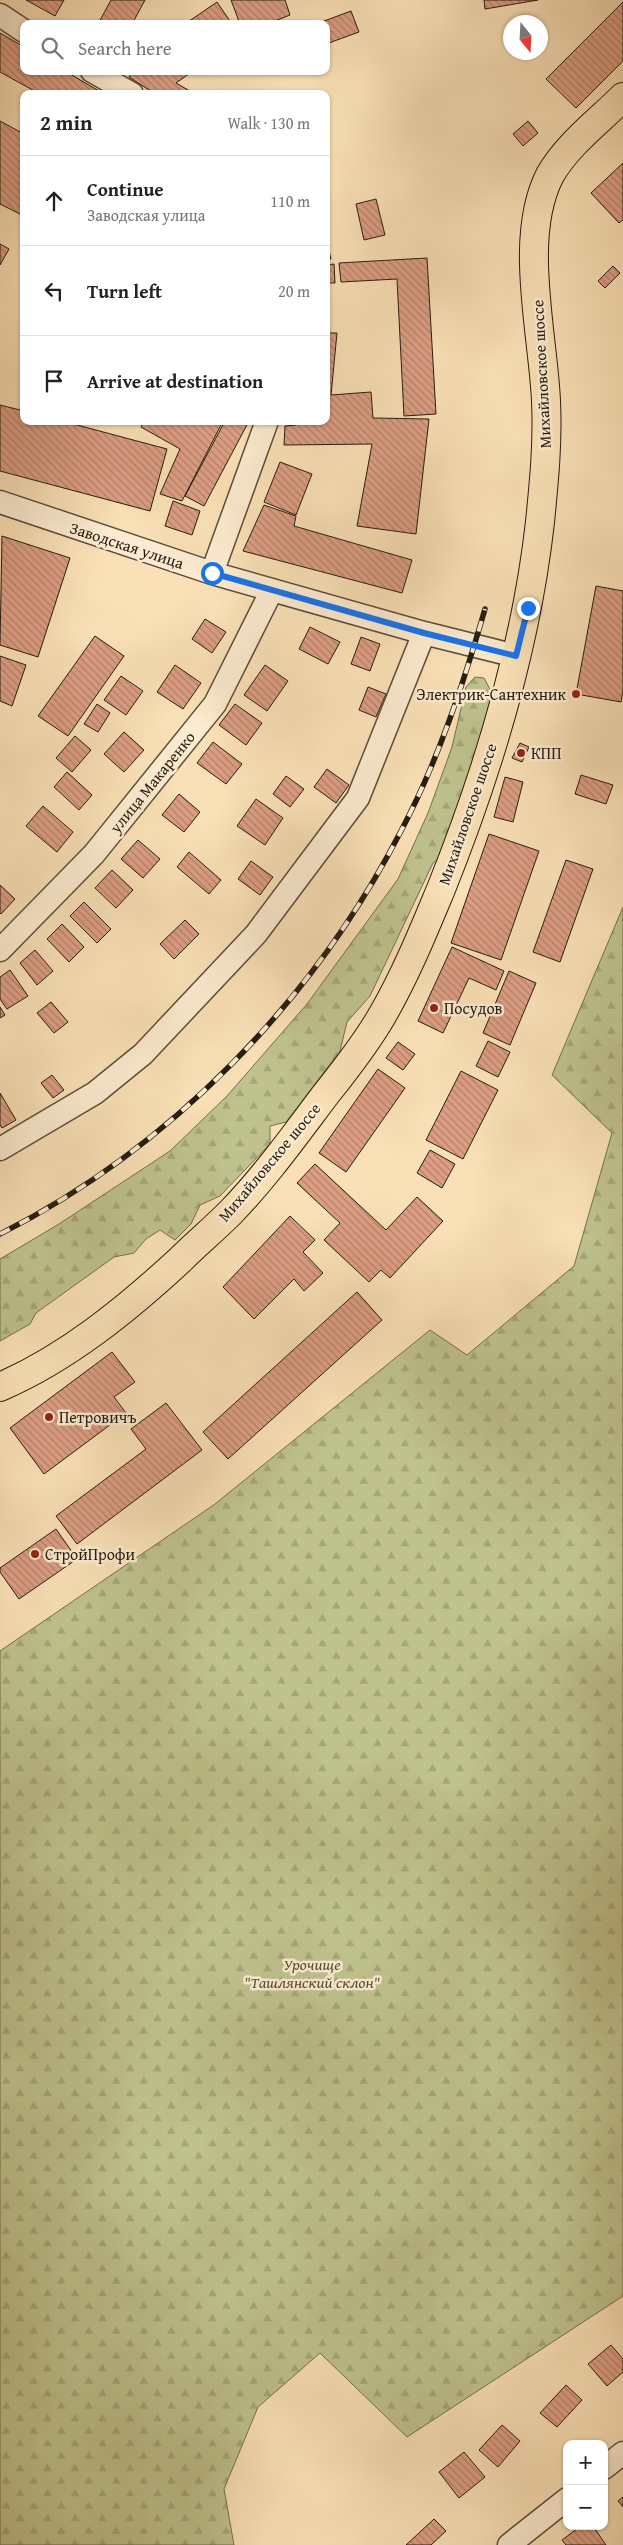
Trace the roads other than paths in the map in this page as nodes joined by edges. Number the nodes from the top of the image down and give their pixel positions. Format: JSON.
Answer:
{"nodes":[{"id":1,"x":0,"y":15,"type":"edge"},
{"id":2,"x":20,"y":28,"type":"edge"},
{"id":3,"x":99,"y":75,"type":"edge"},
{"id":4,"x":125,"y":90,"type":"edge"},
{"id":5,"x":623,"y":97,"type":"edge"},
{"id":6,"x":266,"y":425,"type":"edge"},
{"id":7,"x":0,"y":502,"type":"edge"},
{"id":8,"x":212,"y":573,"type":"junction"},
{"id":9,"x":272,"y":590,"type":"junction"},
{"id":10,"x":424,"y":633,"type":"junction"},
{"id":11,"x":516,"y":656,"type":"junction"},
{"id":12,"x":0,"y":950,"type":"edge"},
{"id":13,"x":0,"y":1149,"type":"edge"},
{"id":14,"x":0,"y":1386,"type":"edge"},
{"id":15,"x":623,"y":2453,"type":"edge"},
{"id":16,"x":608,"y":2465,"type":"edge"},
{"id":17,"x":563,"y":2501,"type":"edge"},
{"id":18,"x":510,"y":2545,"type":"edge"}],
"edges":[{"from":1,"to":2,"type":"street"},
{"from":3,"to":4,"type":"street"},
{"from":5,"to":11,"type":"main road","name":"Михайловское шоссе"},
{"from":6,"to":8,"type":"street"},
{"from":7,"to":8,"type":"street","name":"Заводская улица"},
{"from":8,"to":9,"type":"street","name":"Заводская улица"},
{"from":9,"to":10,"type":"street","name":"Заводская улица"},
{"from":9,"to":12,"type":"street","name":"улица Макаренко"},
{"from":10,"to":11,"type":"street","name":"Заводская улица"},
{"from":10,"to":13,"type":"street"},
{"from":11,"to":14,"type":"main road","name":"Михайловское шоссе"},
{"from":15,"to":16,"type":"street"},
{"from":17,"to":18,"type":"street"}]}
